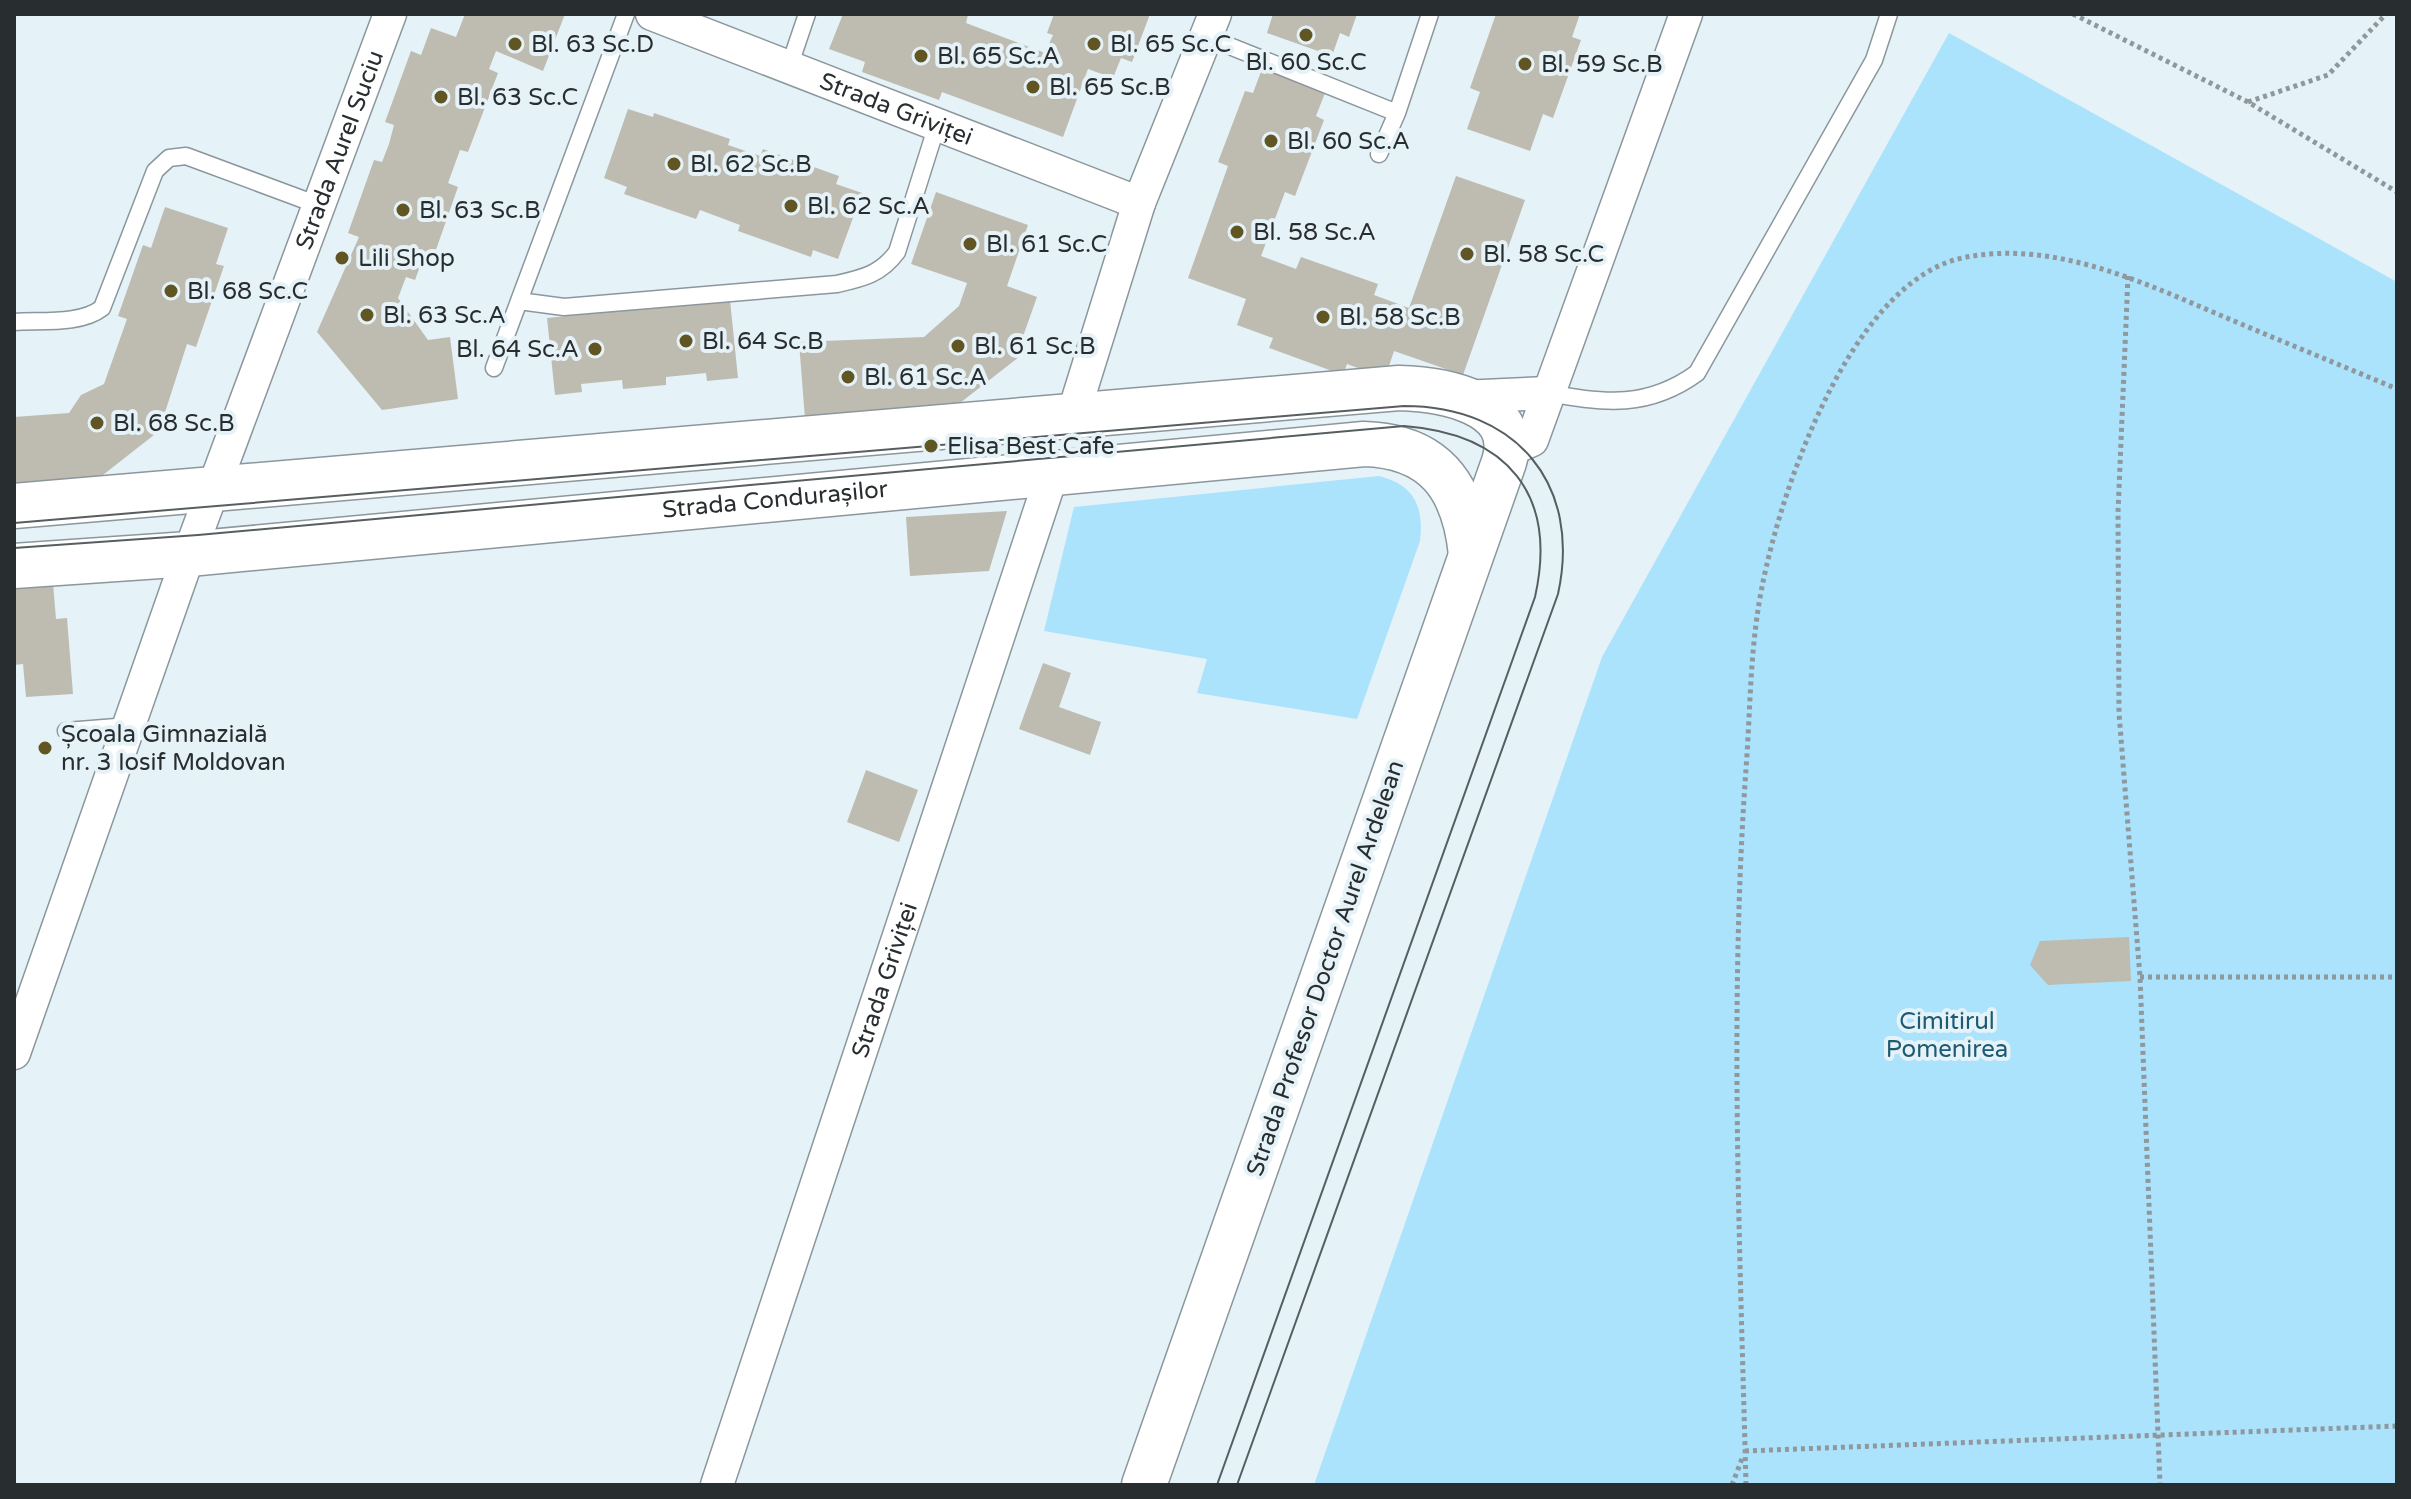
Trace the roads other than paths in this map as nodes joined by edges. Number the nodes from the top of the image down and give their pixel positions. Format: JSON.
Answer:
{"nodes":[{"id":1,"x":390,"y":14,"type":"edge"},
{"id":2,"x":626,"y":14,"type":"edge"},
{"id":3,"x":652,"y":14,"type":"edge"},
{"id":4,"x":807,"y":14,"type":"edge"},
{"id":5,"x":1430,"y":14,"type":"edge"},
{"id":6,"x":1686,"y":14,"type":"edge"},
{"id":7,"x":1889,"y":14,"type":"edge"},
{"id":8,"x":1211,"y":25,"type":"edge"},
{"id":9,"x":789,"y":67,"type":"junction"},
{"id":10,"x":1397,"y":113,"type":"junction"},
{"id":11,"x":937,"y":125,"type":"junction"},
{"id":12,"x":1379,"y":154,"type":"dead end"},
{"id":13,"x":1139,"y":203,"type":"junction"},
{"id":14,"x":318,"y":205,"type":"junction"},
{"id":15,"x":519,"y":301,"type":"junction"},
{"id":16,"x":14,"y":322,"type":"edge"},
{"id":17,"x":494,"y":368,"type":"dead end"},
{"id":18,"x":1549,"y":393,"type":"junction"},
{"id":19,"x":1461,"y":397,"type":"junction"},
{"id":20,"x":1073,"y":415,"type":"junction"},
{"id":21,"x":1507,"y":451,"type":"junction"},
{"id":22,"x":1052,"y":474,"type":"junction"},
{"id":23,"x":215,"y":488,"type":"junction"},
{"id":24,"x":14,"y":506,"type":"edge"},
{"id":25,"x":189,"y":554,"type":"junction"},
{"id":26,"x":1471,"y":554,"type":"junction"},
{"id":27,"x":14,"y":566,"type":"edge"},
{"id":28,"x":129,"y":726,"type":"junction"},
{"id":29,"x":66,"y":731,"type":"dead end"},
{"id":30,"x":14,"y":1053,"type":"edge"},
{"id":31,"x":717,"y":1485,"type":"edge"},
{"id":32,"x":1144,"y":1485,"type":"edge"}],
"edges":[{"from":1,"to":14,"type":"street","name":"Strada Aurel Suciu"},
{"from":2,"to":15,"type":"lane"},
{"from":3,"to":9,"type":"street","name":"Strada Griviței"},
{"from":4,"to":9,"type":"lane"},
{"from":5,"to":10,"type":"lane"},
{"from":6,"to":18,"type":"street"},
{"from":7,"to":18,"type":"lane"},
{"from":8,"to":10,"type":"lane"},
{"from":8,"to":13,"type":"street"},
{"from":9,"to":11,"type":"street","name":"Strada Griviței"},
{"from":10,"to":12,"type":"lane"},
{"from":11,"to":13,"type":"street","name":"Strada Griviței"},
{"from":11,"to":15,"type":"lane"},
{"from":13,"to":20,"type":"street"},
{"from":14,"to":16,"type":"lane"},
{"from":14,"to":23,"type":"street","name":"Strada Aurel Suciu"},
{"from":15,"to":17,"type":"lane"},
{"from":18,"to":19,"type":"street"},
{"from":18,"to":21,"type":"street","name":"Strada Profesor Doctor Aurel Ardelean"},
{"from":19,"to":20,"type":"main road"},
{"from":19,"to":21,"type":"main road"},
{"from":20,"to":23,"type":"main road"},
{"from":21,"to":26,"type":"main road","name":"Strada Profesor Doctor Aurel Ardelean"},
{"from":22,"to":25,"type":"main road","name":"Strada Condurașilor"},
{"from":22,"to":26,"type":"main road","name":"Strada Condurașilor"},
{"from":22,"to":31,"type":"street","name":"Strada Griviței"},
{"from":23,"to":24,"type":"main road"},
{"from":23,"to":25,"type":"street","name":"Strada Aurel Suciu"},
{"from":25,"to":27,"type":"main road","name":"Strada Condurașilor"},
{"from":25,"to":28,"type":"street","name":"Strada Aurel Suciu"},
{"from":26,"to":32,"type":"main road","name":"Strada Profesor Doctor Aurel Ardelean"},
{"from":28,"to":29,"type":"lane"},
{"from":28,"to":30,"type":"street","name":"Strada Aurel Suciu"}]}
